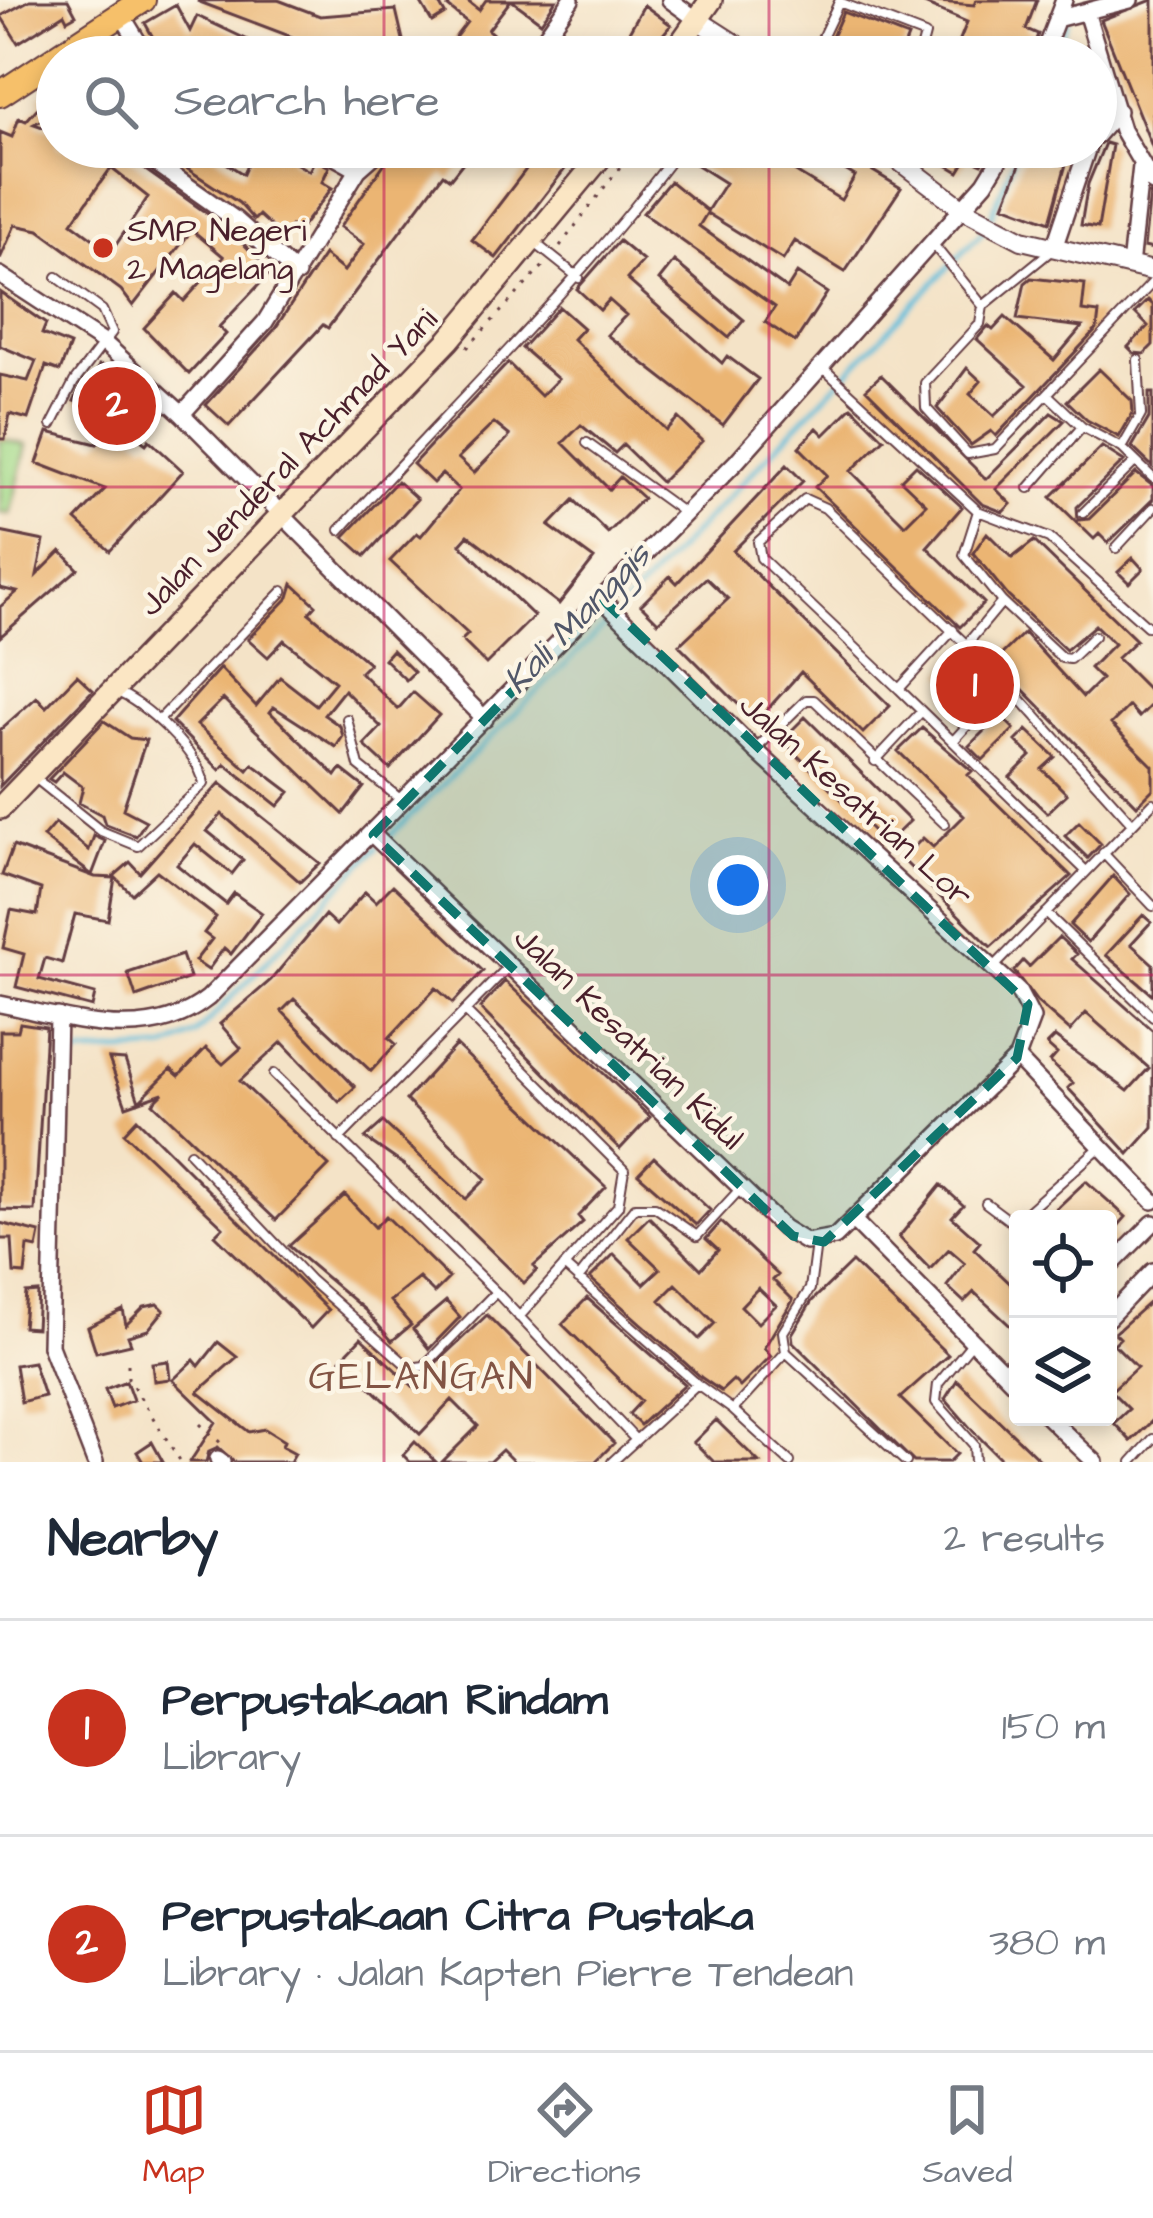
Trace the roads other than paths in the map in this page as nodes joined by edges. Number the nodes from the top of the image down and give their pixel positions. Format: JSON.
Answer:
{"nodes":[{"id":1,"x":143,"y":0,"type":"edge"},
{"id":2,"x":571,"y":0,"type":"edge"},
{"id":3,"x":670,"y":0,"type":"edge"},
{"id":4,"x":710,"y":0,"type":"edge"},
{"id":5,"x":1064,"y":0,"type":"edge"},
{"id":6,"x":1130,"y":0,"type":"edge"},
{"id":7,"x":839,"y":1,"type":"edge"},
{"id":8,"x":107,"y":17,"type":"edge"},
{"id":9,"x":1070,"y":17,"type":"junction"},
{"id":10,"x":696,"y":19,"type":"junction"},
{"id":11,"x":81,"y":36,"type":"edge"},
{"id":12,"x":546,"y":36,"type":"edge"},
{"id":13,"x":685,"y":36,"type":"edge"},
{"id":14,"x":722,"y":36,"type":"edge"},
{"id":15,"x":823,"y":36,"type":"edge"},
{"id":16,"x":925,"y":36,"type":"edge"},
{"id":17,"x":1057,"y":36,"type":"edge"},
{"id":18,"x":1081,"y":36,"type":"edge"},
{"id":19,"x":36,"y":68,"type":"edge"},
{"id":20,"x":0,"y":94,"type":"edge"},
{"id":21,"x":1118,"y":111,"type":"edge"},
{"id":22,"x":1141,"y":166,"type":"junction"},
{"id":23,"x":163,"y":168,"type":"edge"},
{"id":24,"x":354,"y":168,"type":"edge"},
{"id":25,"x":360,"y":168,"type":"edge"},
{"id":26,"x":592,"y":168,"type":"edge"},
{"id":27,"x":665,"y":168,"type":"edge"},
{"id":28,"x":910,"y":168,"type":"edge"},
{"id":29,"x":996,"y":168,"type":"edge"},
{"id":30,"x":1081,"y":168,"type":"edge"},
{"id":31,"x":358,"y":170,"type":"junction"},
{"id":32,"x":1153,"y":183,"type":"edge"},
{"id":33,"x":972,"y":213,"type":"junction"},
{"id":34,"x":534,"y":242,"type":"junction"},
{"id":35,"x":931,"y":243,"type":"junction"},
{"id":36,"x":1054,"y":248,"type":"junction"},
{"id":37,"x":1130,"y":266,"type":"junction"},
{"id":38,"x":1153,"y":271,"type":"edge"},
{"id":39,"x":0,"y":274,"type":"edge"},
{"id":40,"x":297,"y":274,"type":"junction"},
{"id":41,"x":57,"y":277,"type":"dead end"},
{"id":42,"x":579,"y":278,"type":"junction"},
{"id":43,"x":1153,"y":282,"type":"edge"},
{"id":44,"x":983,"y":306,"type":"junction"},
{"id":45,"x":104,"y":343,"type":"junction"},
{"id":46,"x":1138,"y":360,"type":"dead end"},
{"id":47,"x":822,"y":367,"type":"junction"},
{"id":48,"x":1048,"y":395,"type":"junction"},
{"id":49,"x":182,"y":414,"type":"junction"},
{"id":50,"x":52,"y":424,"type":"dead end"},
{"id":51,"x":1082,"y":427,"type":"junction"},
{"id":52,"x":587,"y":443,"type":"dead end"},
{"id":53,"x":1123,"y":448,"type":"junction"},
{"id":54,"x":1135,"y":462,"type":"junction"},
{"id":55,"x":1153,"y":478,"type":"edge"},
{"id":56,"x":1029,"y":488,"type":"dead end"},
{"id":57,"x":1153,"y":508,"type":"edge"},
{"id":58,"x":978,"y":511,"type":"junction"},
{"id":59,"x":1083,"y":513,"type":"dead end"},
{"id":60,"x":685,"y":514,"type":"junction"},
{"id":61,"x":286,"y":515,"type":"junction"},
{"id":62,"x":340,"y":530,"type":"dead end"},
{"id":63,"x":1117,"y":548,"type":"dead end"},
{"id":64,"x":283,"y":591,"type":"dead end"},
{"id":65,"x":602,"y":599,"type":"junction"},
{"id":66,"x":1002,"y":602,"type":"junction"},
{"id":67,"x":1147,"y":626,"type":"dead end"},
{"id":68,"x":953,"y":630,"type":"junction"},
{"id":69,"x":1094,"y":637,"type":"dead end"},
{"id":70,"x":968,"y":644,"type":"junction"},
{"id":71,"x":1006,"y":683,"type":"junction"},
{"id":72,"x":899,"y":688,"type":"junction"},
{"id":73,"x":112,"y":690,"type":"junction"},
{"id":74,"x":922,"y":712,"type":"junction"},
{"id":75,"x":347,"y":719,"type":"dead end"},
{"id":76,"x":484,"y":719,"type":"junction"},
{"id":77,"x":159,"y":720,"type":"junction"},
{"id":78,"x":955,"y":740,"type":"junction"},
{"id":79,"x":755,"y":750,"type":"junction"},
{"id":80,"x":875,"y":761,"type":"junction"},
{"id":81,"x":31,"y":775,"type":"junction"},
{"id":82,"x":405,"y":802,"type":"junction"},
{"id":83,"x":1153,"y":803,"type":"edge"},
{"id":84,"x":0,"y":808,"type":"edge"},
{"id":85,"x":1132,"y":823,"type":"junction"},
{"id":86,"x":945,"y":824,"type":"dead end"},
{"id":87,"x":373,"y":835,"type":"junction"},
{"id":88,"x":1103,"y":853,"type":"junction"},
{"id":89,"x":1086,"y":871,"type":"junction"},
{"id":90,"x":1153,"y":906,"type":"edge"},
{"id":91,"x":1046,"y":913,"type":"junction"},
{"id":92,"x":512,"y":963,"type":"junction"},
{"id":93,"x":995,"y":966,"type":"junction"},
{"id":94,"x":0,"y":1004,"type":"edge"},
{"id":95,"x":464,"y":1011,"type":"junction"},
{"id":96,"x":58,"y":1016,"type":"junction"},
{"id":97,"x":1153,"y":1017,"type":"edge"},
{"id":98,"x":1017,"y":1058,"type":"junction"},
{"id":99,"x":274,"y":1074,"type":"dead end"},
{"id":100,"x":339,"y":1139,"type":"junction"},
{"id":101,"x":1099,"y":1148,"type":"junction"},
{"id":102,"x":190,"y":1153,"type":"dead end"},
{"id":103,"x":742,"y":1187,"type":"junction"},
{"id":104,"x":1153,"y":1201,"type":"edge"},
{"id":105,"x":986,"y":1203,"type":"dead end"},
{"id":106,"x":1031,"y":1210,"type":"edge"},
{"id":107,"x":1009,"y":1218,"type":"edge"},
{"id":108,"x":853,"y":1220,"type":"junction"},
{"id":109,"x":1153,"y":1222,"type":"edge"},
{"id":110,"x":816,"y":1243,"type":"junction"},
{"id":111,"x":1117,"y":1259,"type":"edge"},
{"id":112,"x":564,"y":1267,"type":"junction"},
{"id":113,"x":1153,"y":1271,"type":"edge"},
{"id":114,"x":578,"y":1279,"type":"junction"},
{"id":115,"x":496,"y":1292,"type":"junction"},
{"id":116,"x":1117,"y":1309,"type":"edge"},
{"id":117,"x":520,"y":1317,"type":"junction"},
{"id":118,"x":973,"y":1342,"type":"junction"},
{"id":119,"x":786,"y":1352,"type":"junction"},
{"id":120,"x":1009,"y":1368,"type":"edge"},
{"id":121,"x":1004,"y":1373,"type":"junction"},
{"id":122,"x":1009,"y":1378,"type":"edge"},
{"id":123,"x":697,"y":1384,"type":"junction"},
{"id":124,"x":733,"y":1411,"type":"junction"},
{"id":125,"x":1057,"y":1426,"type":"edge"},
{"id":126,"x":635,"y":1439,"type":"junction"},
{"id":127,"x":1153,"y":1439,"type":"edge"},
{"id":128,"x":95,"y":1462,"type":"edge"},
{"id":129,"x":613,"y":1462,"type":"edge"},
{"id":130,"x":790,"y":1462,"type":"edge"},
{"id":131,"x":906,"y":1462,"type":"edge"},
{"id":132,"x":975,"y":1462,"type":"edge"},
{"id":133,"x":1095,"y":1462,"type":"edge"},
{"id":134,"x":1132,"y":1462,"type":"edge"}],
"edges":[{"from":1,"to":8,"type":"main road"},
{"from":2,"to":12,"type":"street"},
{"from":3,"to":10,"type":"street"},
{"from":4,"to":10,"type":"main road"},
{"from":5,"to":9,"type":"street"},
{"from":6,"to":9,"type":"street"},
{"from":7,"to":15,"type":"lane"},
{"from":7,"to":16,"type":"lane"},
{"from":8,"to":11,"type":"main road"},
{"from":9,"to":17,"type":"street"},
{"from":9,"to":18,"type":"street"},
{"from":10,"to":13,"type":"main road"},
{"from":10,"to":14,"type":"street"},
{"from":19,"to":20,"type":"main road"},
{"from":21,"to":22,"type":"street"},
{"from":22,"to":32,"type":"street"},
{"from":22,"to":37,"type":"street"},
{"from":23,"to":40,"type":"street"},
{"from":24,"to":31,"type":"street"},
{"from":25,"to":31,"type":"street"},
{"from":26,"to":34,"type":"main road","name":"Jalan Jenderal Achmad Yani"},
{"from":27,"to":42,"type":"lane"},
{"from":28,"to":33,"type":"street"},
{"from":29,"to":33,"type":"street"},
{"from":30,"to":36,"type":"street"},
{"from":31,"to":40,"type":"street"},
{"from":33,"to":35,"type":"street"},
{"from":33,"to":36,"type":"street"},
{"from":34,"to":42,"type":"lane"},
{"from":34,"to":61,"type":"main road","name":"Jalan Jenderal Achmad Yani"},
{"from":35,"to":44,"type":"lane"},
{"from":35,"to":47,"type":"street"},
{"from":36,"to":37,"type":"street"},
{"from":36,"to":44,"type":"lane"},
{"from":37,"to":38,"type":"street"},
{"from":39,"to":45,"type":"street"},
{"from":40,"to":49,"type":"street"},
{"from":41,"to":45,"type":"lane"},
{"from":42,"to":62,"type":"lane"},
{"from":43,"to":48,"type":"lane"},
{"from":44,"to":48,"type":"lane"},
{"from":45,"to":49,"type":"street"},
{"from":45,"to":50,"type":"lane"},
{"from":46,"to":53,"type":"lane"},
{"from":47,"to":58,"type":"lane"},
{"from":47,"to":60,"type":"street"},
{"from":48,"to":51,"type":"lane"},
{"from":49,"to":61,"type":"street"},
{"from":51,"to":53,"type":"lane"},
{"from":51,"to":56,"type":"lane"},
{"from":52,"to":60,"type":"lane"},
{"from":53,"to":54,"type":"lane"},
{"from":54,"to":55,"type":"lane"},
{"from":54,"to":59,"type":"lane"},
{"from":57,"to":63,"type":"lane"},
{"from":58,"to":66,"type":"lane"},
{"from":58,"to":67,"type":"lane"},
{"from":60,"to":65,"type":"street"},
{"from":61,"to":73,"type":"main road","name":"Jalan Jenderal Achmad Yani"},
{"from":61,"to":76,"type":"street"},
{"from":64,"to":77,"type":"lane"},
{"from":65,"to":76,"type":"street"},
{"from":65,"to":79,"type":"street","name":"Jalan Kesatrian Lor"},
{"from":66,"to":69,"type":"lane"},
{"from":66,"to":70,"type":"lane"},
{"from":68,"to":70,"type":"lane"},
{"from":68,"to":72,"type":"lane"},
{"from":68,"to":72,"type":"lane"},
{"from":70,"to":71,"type":"lane"},
{"from":71,"to":78,"type":"lane"},
{"from":71,"to":85,"type":"lane"},
{"from":72,"to":74,"type":"lane"},
{"from":73,"to":77,"type":"lane"},
{"from":73,"to":81,"type":"main road","name":"Jalan Jenderal Achmad Yani"},
{"from":74,"to":78,"type":"lane"},
{"from":74,"to":80,"type":"lane"},
{"from":75,"to":82,"type":"lane"},
{"from":76,"to":82,"type":"street"},
{"from":77,"to":81,"type":"lane"},
{"from":78,"to":89,"type":"lane"},
{"from":79,"to":80,"type":"lane"},
{"from":79,"to":93,"type":"street","name":"Jalan Kesatrian Lor"},
{"from":80,"to":86,"type":"lane"},
{"from":81,"to":84,"type":"main road","name":"Jalan Jenderal Achmad Yani"},
{"from":82,"to":87,"type":"street"},
{"from":83,"to":85,"type":"lane"},
{"from":85,"to":88,"type":"lane"},
{"from":87,"to":92,"type":"street","name":"Jalan Kesatrian Kidul"},
{"from":87,"to":96,"type":"street"},
{"from":88,"to":89,"type":"lane"},
{"from":88,"to":90,"type":"lane"},
{"from":89,"to":91,"type":"lane"},
{"from":91,"to":93,"type":"lane"},
{"from":91,"to":97,"type":"lane"},
{"from":92,"to":95,"type":"lane"},
{"from":92,"to":103,"type":"street","name":"Jalan Kesatrian Kidul"},
{"from":93,"to":98,"type":"street","name":"Jalan Kesatrian Lor"},
{"from":94,"to":96,"type":"street"},
{"from":95,"to":100,"type":"lane"},
{"from":95,"to":112,"type":"lane"},
{"from":96,"to":128,"type":"street"},
{"from":98,"to":101,"type":"street"},
{"from":98,"to":108,"type":"street"},
{"from":99,"to":100,"type":"lane"},
{"from":100,"to":115,"type":"lane"},
{"from":101,"to":104,"type":"street"},
{"from":101,"to":106,"type":"lane"},
{"from":102,"to":115,"type":"lane"},
{"from":103,"to":110,"type":"street","name":"Jalan Kesatrian Kidul"},
{"from":103,"to":114,"type":"lane"},
{"from":105,"to":107,"type":"lane"},
{"from":108,"to":110,"type":"street"},
{"from":108,"to":118,"type":"street"},
{"from":109,"to":111,"type":"street"},
{"from":110,"to":119,"type":"lane"},
{"from":112,"to":114,"type":"lane"},
{"from":112,"to":117,"type":"lane"},
{"from":113,"to":116,"type":"street"},
{"from":114,"to":123,"type":"lane"},
{"from":115,"to":117,"type":"lane"},
{"from":117,"to":126,"type":"lane"},
{"from":118,"to":121,"type":"street"},
{"from":118,"to":132,"type":"lane"},
{"from":119,"to":124,"type":"lane"},
{"from":119,"to":131,"type":"lane"},
{"from":120,"to":121,"type":"street"},
{"from":121,"to":122,"type":"street"},
{"from":123,"to":124,"type":"lane"},
{"from":123,"to":126,"type":"lane"},
{"from":124,"to":130,"type":"lane"},
{"from":125,"to":133,"type":"street"},
{"from":126,"to":129,"type":"lane"},
{"from":127,"to":134,"type":"lane"}]}
